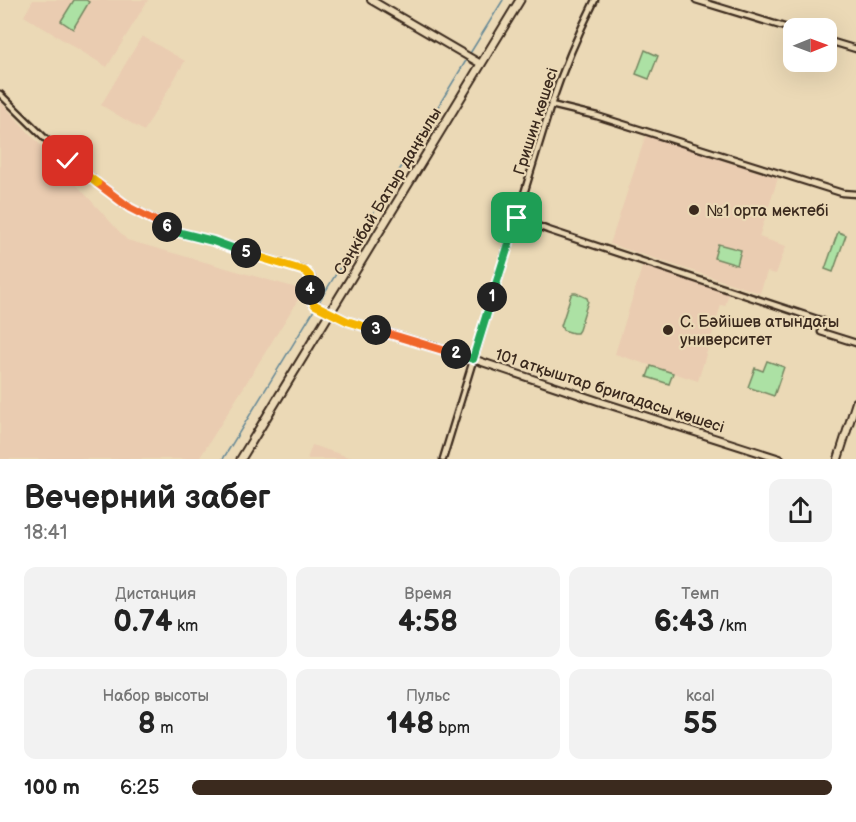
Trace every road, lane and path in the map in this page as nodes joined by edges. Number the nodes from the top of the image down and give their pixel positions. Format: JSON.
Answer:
{"nodes":[{"id":1,"x":371,"y":0,"type":"edge"},
{"id":2,"x":520,"y":0,"type":"edge"},
{"id":3,"x":595,"y":0,"type":"edge"},
{"id":4,"x":696,"y":0,"type":"edge"},
{"id":5,"x":783,"y":27,"type":"edge"},
{"id":6,"x":837,"y":43,"type":"edge"},
{"id":7,"x":856,"y":49,"type":"edge"},
{"id":8,"x":481,"y":64,"type":"junction"},
{"id":9,"x":0,"y":94,"type":"edge"},
{"id":10,"x":551,"y":105,"type":"junction"},
{"id":11,"x":856,"y":194,"type":"edge"},
{"id":12,"x":517,"y":218,"type":"junction"},
{"id":13,"x":326,"y":311,"type":"junction"},
{"id":14,"x":856,"y":343,"type":"edge"},
{"id":15,"x":473,"y":359,"type":"junction"},
{"id":16,"x":856,"y":402,"type":"edge"},
{"id":17,"x":241,"y":459,"type":"edge"},
{"id":18,"x":442,"y":459,"type":"edge"},
{"id":19,"x":780,"y":459,"type":"edge"},
{"id":20,"x":838,"y":459,"type":"edge"}],
"edges":[{"from":1,"to":8,"type":"street"},
{"from":2,"to":8,"type":"main road","name":"Сәңкібай Батыр даңғылы"},
{"from":3,"to":10,"type":"street","name":"Гришин көшесі"},
{"from":4,"to":5,"type":"street"},
{"from":6,"to":7,"type":"street"},
{"from":8,"to":13,"type":"main road","name":"Сәңкібай Батыр даңғылы"},
{"from":9,"to":13,"type":"street"},
{"from":10,"to":11,"type":"street"},
{"from":10,"to":12,"type":"street","name":"Гришин көшесі"},
{"from":12,"to":14,"type":"street"},
{"from":12,"to":15,"type":"street","name":"Гришин көшесі"},
{"from":13,"to":15,"type":"street","name":"101 атқыштар бригадасы көшесі"},
{"from":13,"to":17,"type":"main road","name":"Сәңкібай Батыр даңғылы"},
{"from":15,"to":18,"type":"street","name":"Гришин көшесі"},
{"from":15,"to":19,"type":"street","name":"101 атқыштар бригадасы көшесі"},
{"from":16,"to":20,"type":"street"}]}
